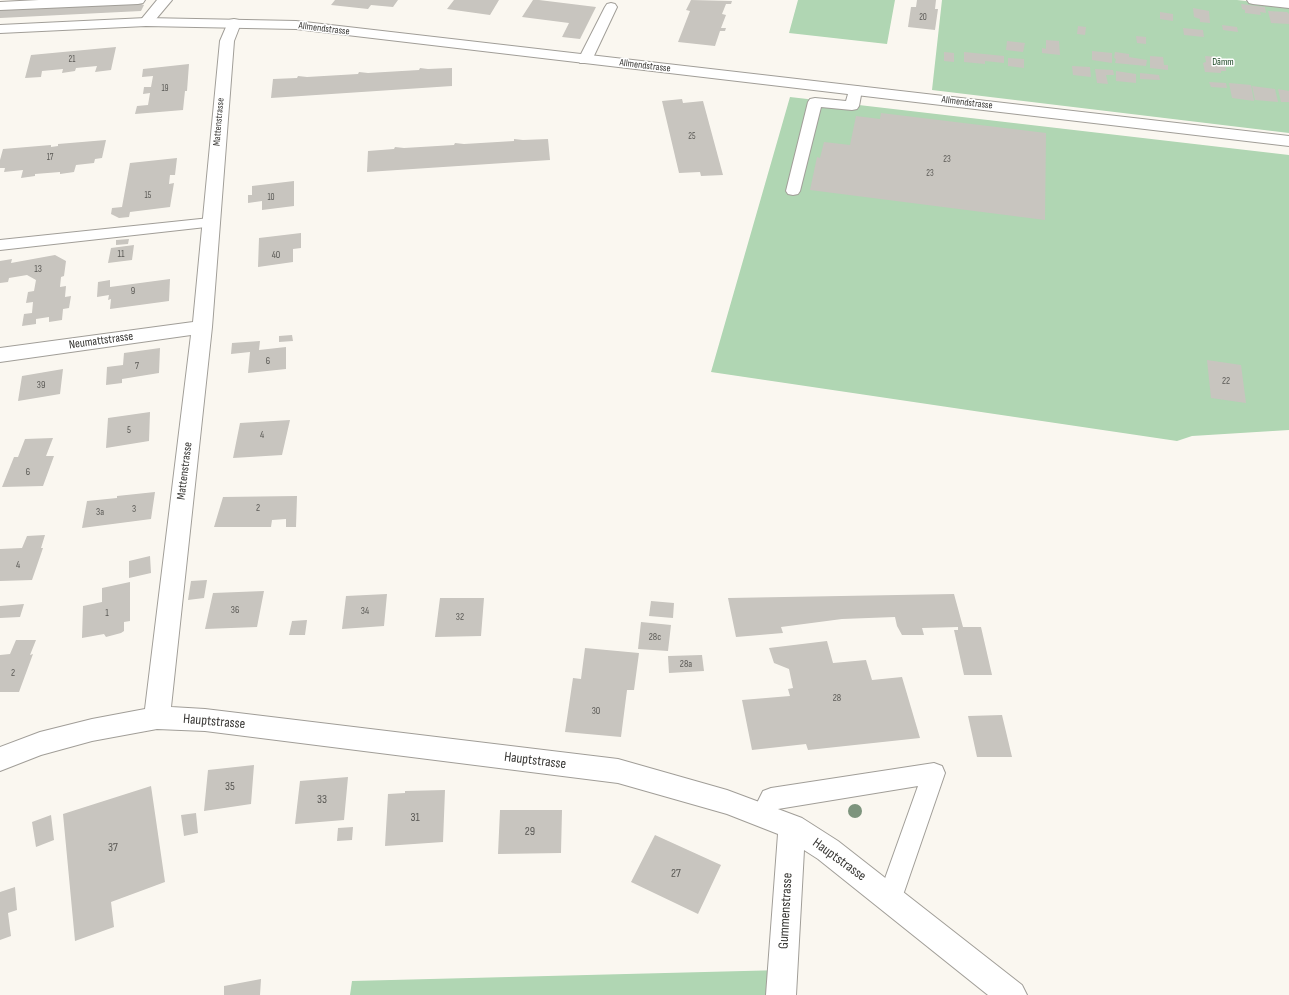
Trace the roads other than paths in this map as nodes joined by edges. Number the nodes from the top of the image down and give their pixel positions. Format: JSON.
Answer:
{"nodes":[{"id":1,"x":138,"y":0,"type":"edge"},
{"id":2,"x":142,"y":0,"type":"edge"},
{"id":3,"x":1253,"y":0,"type":"edge"},
{"id":4,"x":163,"y":1,"type":"edge"},
{"id":5,"x":1289,"y":4,"type":"edge"},
{"id":6,"x":0,"y":6,"type":"edge"},
{"id":7,"x":611,"y":7,"type":"dead end"},
{"id":8,"x":146,"y":22,"type":"junction"},
{"id":9,"x":234,"y":23,"type":"junction"},
{"id":10,"x":0,"y":29,"type":"edge"},
{"id":11,"x":586,"y":60,"type":"junction"},
{"id":12,"x":855,"y":90,"type":"junction"},
{"id":13,"x":1289,"y":140,"type":"edge"},
{"id":14,"x":793,"y":191,"type":"dead end"},
{"id":15,"x":210,"y":223,"type":"junction"},
{"id":16,"x":0,"y":245,"type":"edge"},
{"id":17,"x":202,"y":327,"type":"junction"},
{"id":18,"x":0,"y":355,"type":"edge"},
{"id":19,"x":157,"y":718,"type":"junction"},
{"id":20,"x":0,"y":759,"type":"edge"},
{"id":21,"x":763,"y":815,"type":"junction"},
{"id":22,"x":792,"y":827,"type":"junction"},
{"id":23,"x":890,"y":898,"type":"junction"},
{"id":24,"x":781,"y":995,"type":"edge"},
{"id":25,"x":1012,"y":995,"type":"edge"}],
"edges":[{"from":1,"to":6,"type":"street"},
{"from":2,"to":4,"type":"street"},
{"from":3,"to":5,"type":"lane"},
{"from":4,"to":8,"type":"street"},
{"from":7,"to":11,"type":"lane"},
{"from":8,"to":9,"type":"street","name":"Allmendstrasse"},
{"from":8,"to":10,"type":"street","name":"Allmendstrasse"},
{"from":9,"to":11,"type":"street","name":"Allmendstrasse"},
{"from":9,"to":15,"type":"street","name":"Mattenstrasse"},
{"from":11,"to":12,"type":"street","name":"Allmendstrasse"},
{"from":12,"to":13,"type":"street","name":"Allmendstrasse"},
{"from":12,"to":14,"type":"lane"},
{"from":15,"to":16,"type":"lane"},
{"from":15,"to":17,"type":"street","name":"Mattenstrasse"},
{"from":17,"to":18,"type":"street","name":"Neumattstrasse"},
{"from":17,"to":19,"type":"street","name":"Mattenstrasse"},
{"from":19,"to":20,"type":"street","name":"Hauptstrasse"},
{"from":19,"to":21,"type":"street","name":"Hauptstrasse"},
{"from":21,"to":22,"type":"street","name":"Hauptstrasse"},
{"from":21,"to":23,"type":"lane"},
{"from":22,"to":23,"type":"street","name":"Hauptstrasse"},
{"from":22,"to":24,"type":"street","name":"Gummenstrasse"},
{"from":23,"to":25,"type":"street","name":"Hauptstrasse"}]}
